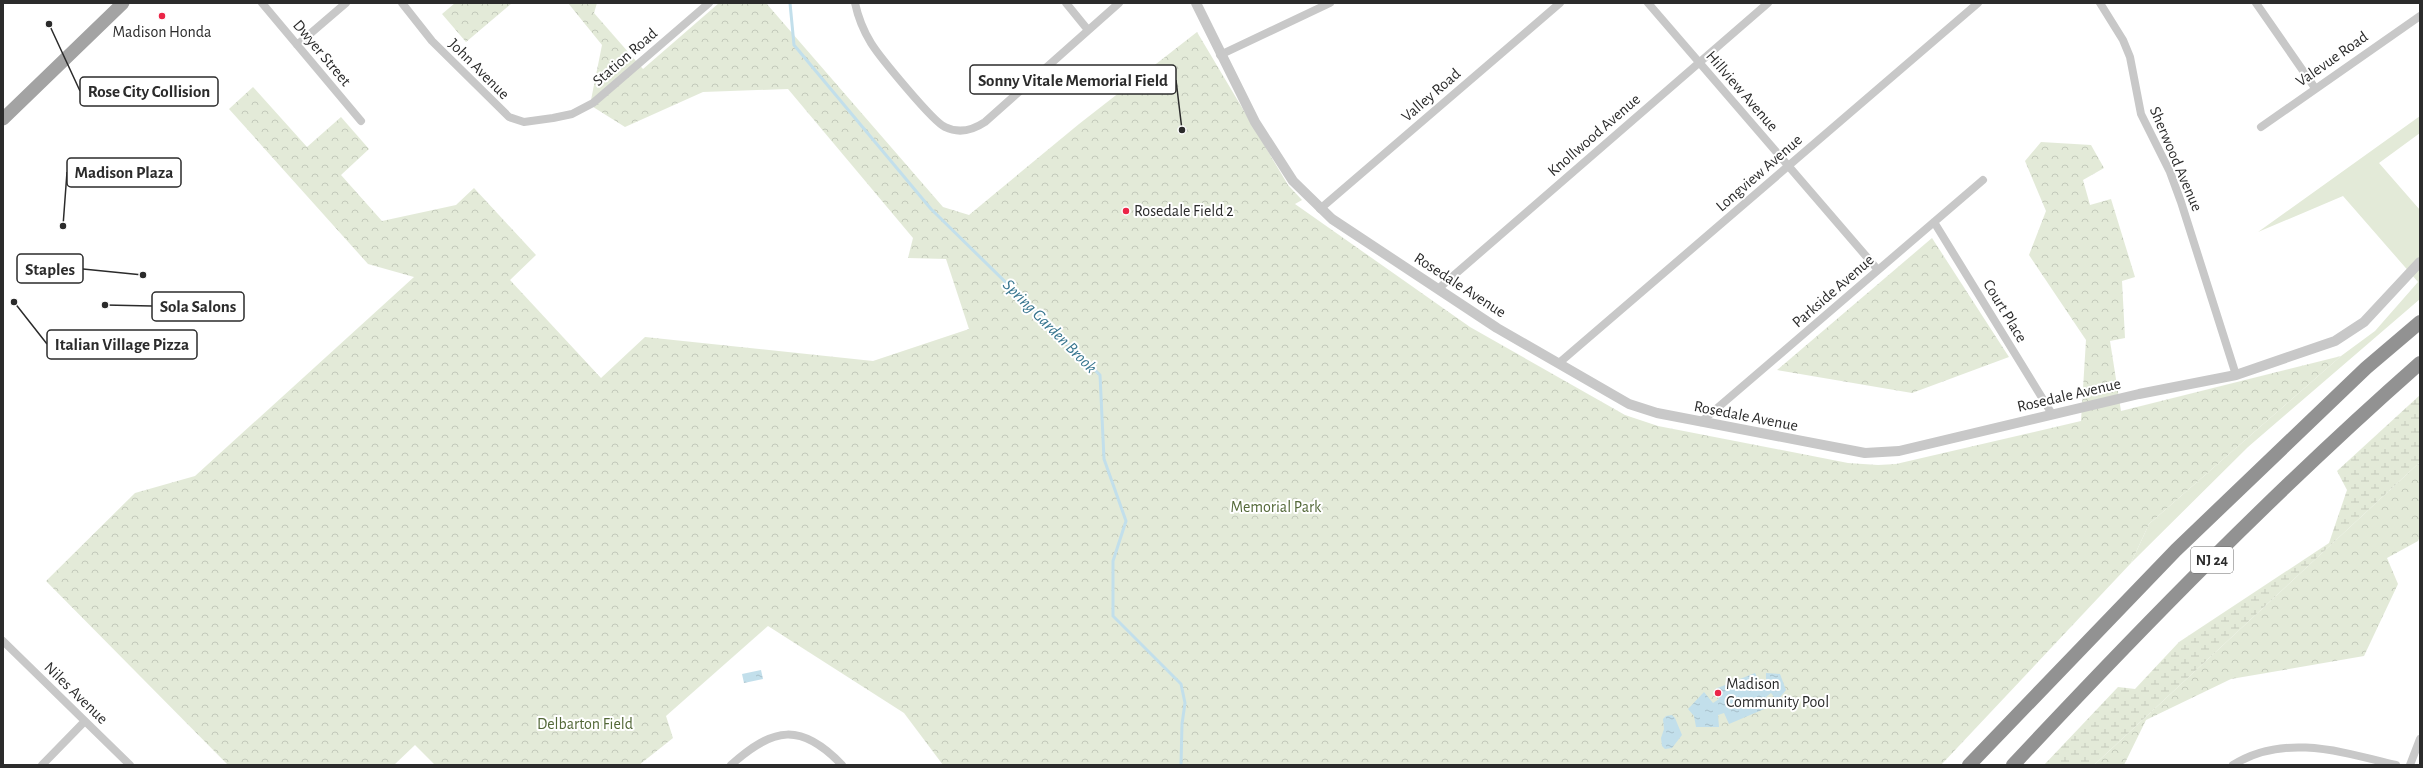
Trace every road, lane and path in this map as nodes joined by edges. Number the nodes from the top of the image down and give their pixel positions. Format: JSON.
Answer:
{"nodes":[{"id":1,"x":123,"y":3,"type":"edge"},
{"id":2,"x":262,"y":3,"type":"edge"},
{"id":3,"x":346,"y":3,"type":"edge"},
{"id":4,"x":402,"y":3,"type":"edge"},
{"id":5,"x":709,"y":3,"type":"edge"},
{"id":6,"x":856,"y":3,"type":"edge"},
{"id":7,"x":1066,"y":3,"type":"edge"},
{"id":8,"x":1119,"y":3,"type":"edge"},
{"id":9,"x":1196,"y":3,"type":"edge"},
{"id":10,"x":1330,"y":3,"type":"edge"},
{"id":11,"x":1560,"y":3,"type":"edge"},
{"id":12,"x":1648,"y":3,"type":"edge"},
{"id":13,"x":1768,"y":3,"type":"edge"},
{"id":14,"x":1978,"y":3,"type":"edge"},
{"id":15,"x":2100,"y":3,"type":"edge"},
{"id":16,"x":2256,"y":3,"type":"edge"},
{"id":17,"x":2420,"y":16,"type":"edge"},
{"id":18,"x":1088,"y":30,"type":"junction"},
{"id":19,"x":297,"y":45,"type":"junction"},
{"id":20,"x":1220,"y":55,"type":"junction"},
{"id":21,"x":1699,"y":63,"type":"junction"},
{"id":22,"x":2315,"y":88,"type":"junction"},
{"id":23,"x":552,"y":118,"type":"joint"},
{"id":24,"x":3,"y":119,"type":"edge"},
{"id":25,"x":361,"y":121,"type":"dead end"},
{"id":26,"x":2261,"y":127,"type":"dead end"},
{"id":27,"x":1788,"y":166,"type":"junction"},
{"id":28,"x":1983,"y":180,"type":"dead end"},
{"id":29,"x":1320,"y":209,"type":"junction"},
{"id":30,"x":1934,"y":222,"type":"junction"},
{"id":31,"x":2420,"y":262,"type":"edge"},
{"id":32,"x":1878,"y":270,"type":"junction"},
{"id":33,"x":1438,"y":289,"type":"junction"},
{"id":34,"x":2420,"y":322,"type":"edge"},
{"id":35,"x":1559,"y":363,"type":"junction"},
{"id":36,"x":2420,"y":363,"type":"edge"},
{"id":37,"x":2236,"y":375,"type":"junction"},
{"id":38,"x":2052,"y":414,"type":"junction"},
{"id":39,"x":1701,"y":422,"type":"junction"},
{"id":40,"x":3,"y":641,"type":"edge"},
{"id":41,"x":85,"y":721,"type":"junction"},
{"id":42,"x":2420,"y":739,"type":"edge"},
{"id":43,"x":42,"y":765,"type":"edge"},
{"id":44,"x":130,"y":765,"type":"edge"},
{"id":45,"x":731,"y":765,"type":"edge"},
{"id":46,"x":842,"y":765,"type":"edge"},
{"id":47,"x":1969,"y":765,"type":"edge"},
{"id":48,"x":2013,"y":765,"type":"edge"},
{"id":49,"x":2233,"y":765,"type":"edge"},
{"id":50,"x":2396,"y":765,"type":"edge"},
{"id":51,"x":2410,"y":765,"type":"edge"}],
"edges":[{"from":1,"to":24,"type":"main road"},
{"from":2,"to":19,"type":"street","name":"Dwyer Street"},
{"from":3,"to":19,"type":"street"},
{"from":4,"to":23,"type":"street","name":"John Avenue"},
{"from":5,"to":23,"type":"street","name":"Station Road"},
{"from":6,"to":18,"type":"street"},
{"from":7,"to":18,"type":"street"},
{"from":8,"to":18,"type":"street"},
{"from":9,"to":20,"type":"street","name":"Rosedale Avenue"},
{"from":10,"to":20,"type":"street"},
{"from":11,"to":29,"type":"street","name":"Valley Road"},
{"from":12,"to":21,"type":"street","name":"Hillview Avenue"},
{"from":13,"to":21,"type":"street","name":"Knollwood Avenue"},
{"from":14,"to":27,"type":"street","name":"Longview Avenue"},
{"from":15,"to":37,"type":"street","name":"Sherwood Avenue"},
{"from":16,"to":22,"type":"street"},
{"from":17,"to":22,"type":"street","name":"Valevue Road"},
{"from":19,"to":25,"type":"street","name":"Dwyer Street"},
{"from":20,"to":29,"type":"street","name":"Rosedale Avenue"},
{"from":21,"to":27,"type":"street","name":"Hillview Avenue"},
{"from":21,"to":33,"type":"street","name":"Knollwood Avenue"},
{"from":22,"to":26,"type":"street","name":"Valevue Road"},
{"from":27,"to":32,"type":"street","name":"Hillview Avenue"},
{"from":27,"to":35,"type":"street","name":"Longview Avenue"},
{"from":28,"to":30,"type":"street","name":"Parkside Avenue"},
{"from":29,"to":33,"type":"street","name":"Rosedale Avenue"},
{"from":30,"to":32,"type":"street","name":"Parkside Avenue"},
{"from":30,"to":38,"type":"street","name":"Court Place"},
{"from":31,"to":37,"type":"street","name":"Rosedale Avenue"},
{"from":32,"to":39,"type":"street","name":"Parkside Avenue"},
{"from":33,"to":35,"type":"street","name":"Rosedale Avenue"},
{"from":34,"to":47,"type":"highway","number":"NJ 24"},
{"from":35,"to":39,"type":"street","name":"Rosedale Avenue"},
{"from":36,"to":48,"type":"highway","number":"NJ 24"},
{"from":37,"to":38,"type":"street","name":"Rosedale Avenue"},
{"from":38,"to":39,"type":"street","name":"Rosedale Avenue"},
{"from":40,"to":41,"type":"street","name":"Niles Avenue"},
{"from":41,"to":43,"type":"street"},
{"from":41,"to":44,"type":"street","name":"Niles Avenue"},
{"from":42,"to":51,"type":"street"},
{"from":45,"to":46,"type":"street"},
{"from":49,"to":50,"type":"street"}]}
